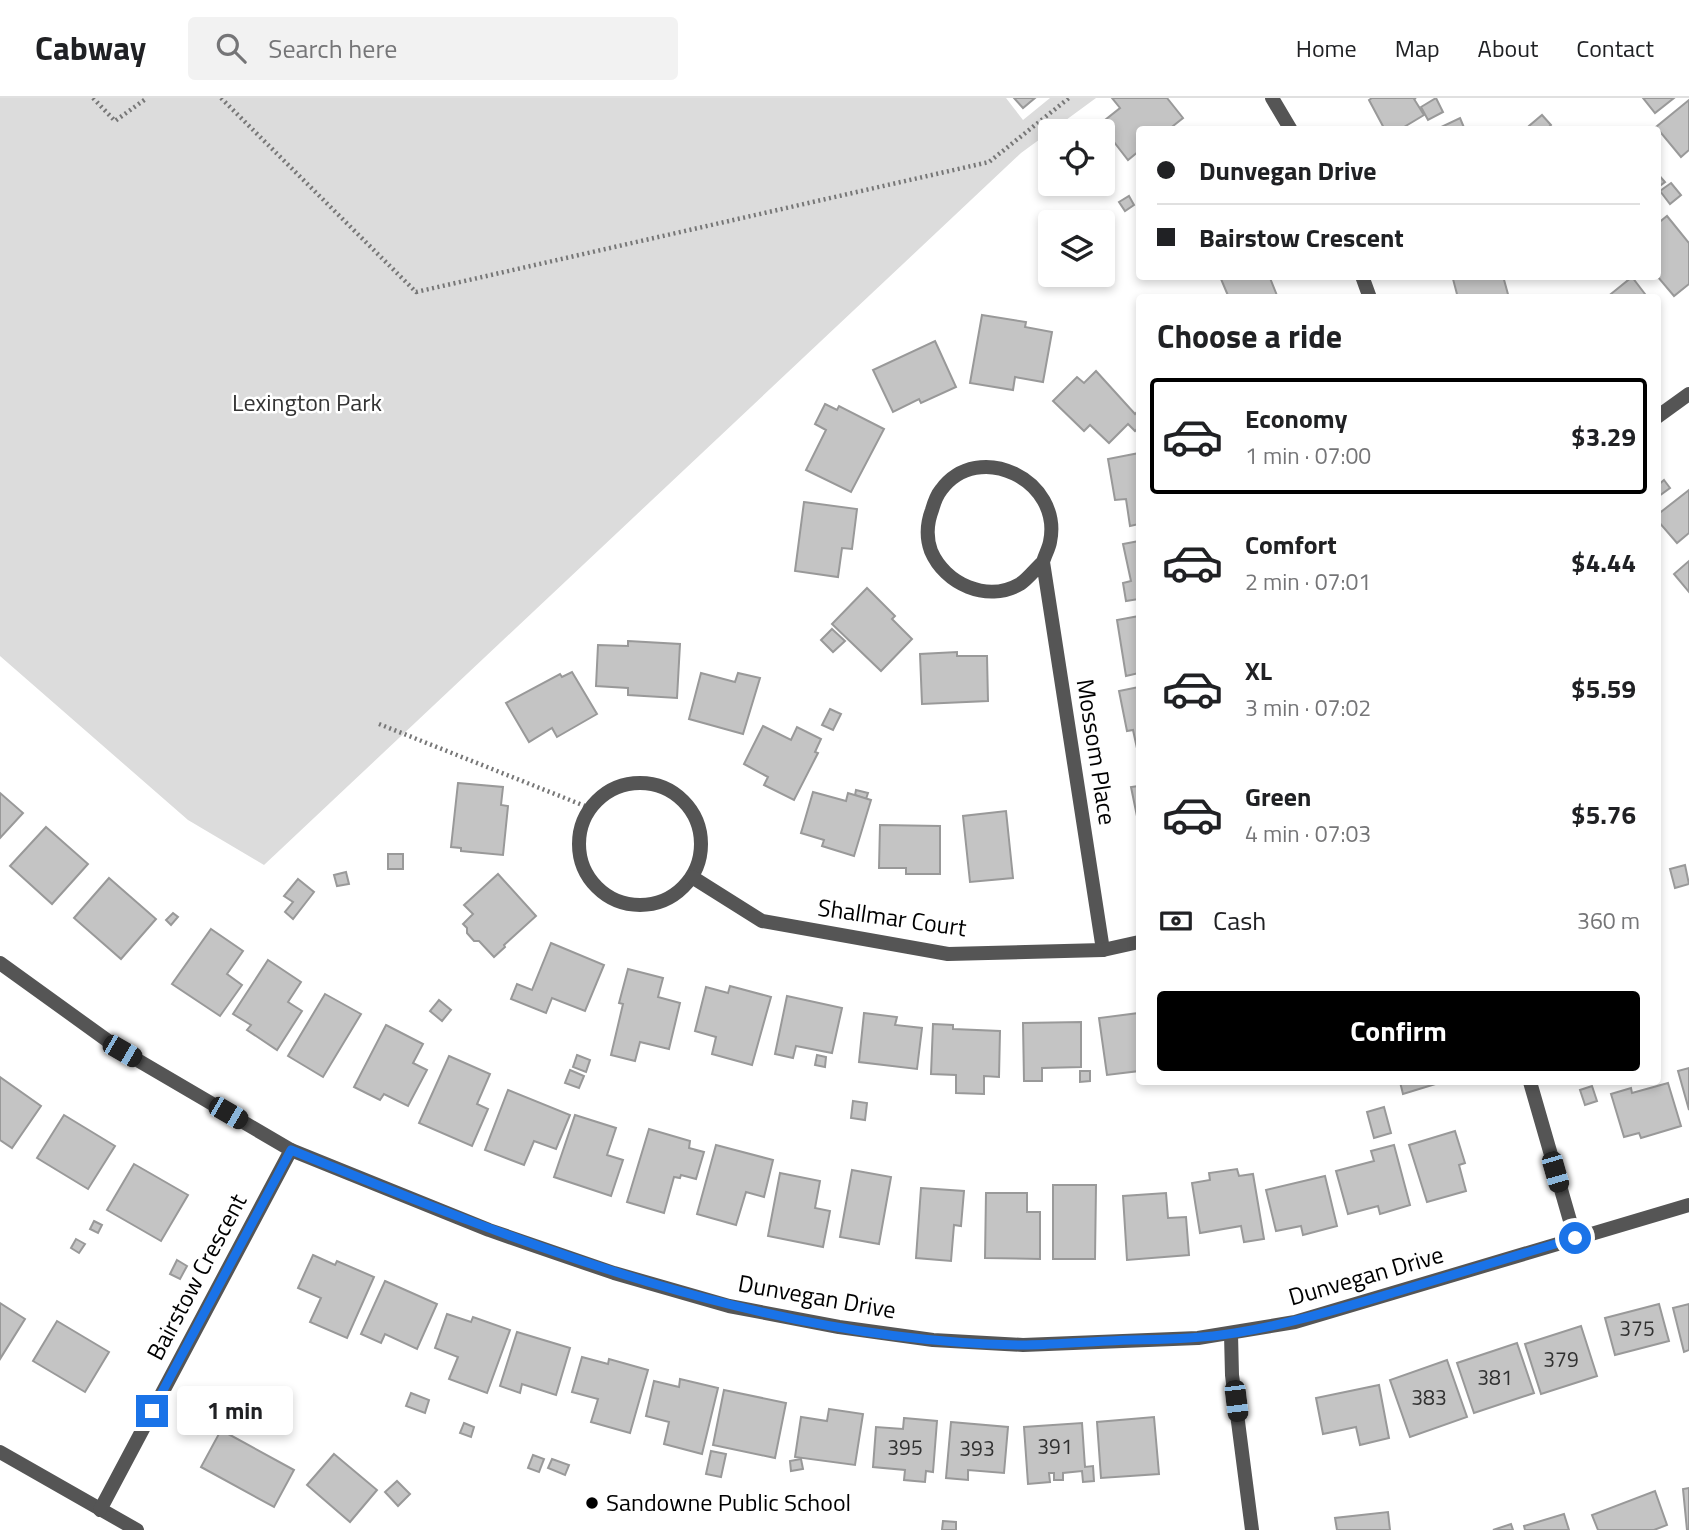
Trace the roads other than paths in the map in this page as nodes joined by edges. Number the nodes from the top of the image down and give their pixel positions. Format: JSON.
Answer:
{"nodes":[{"id":1,"x":1272,"y":98,"type":"edge"},
{"id":2,"x":1289,"y":126,"type":"edge"},
{"id":3,"x":1689,"y":394,"type":"edge"},
{"id":4,"x":1661,"y":414,"type":"edge"},
{"id":5,"x":1043,"y":562,"type":"junction"},
{"id":6,"x":692,"y":877,"type":"junction"},
{"id":7,"x":1136,"y":943,"type":"edge"},
{"id":8,"x":1103,"y":950,"type":"junction"},
{"id":9,"x":0,"y":962,"type":"edge"},
{"id":10,"x":1532,"y":1085,"type":"edge"},
{"id":11,"x":291,"y":1150,"type":"junction"},
{"id":12,"x":1689,"y":1205,"type":"edge"},
{"id":13,"x":1575,"y":1238,"type":"junction"},
{"id":14,"x":1231,"y":1334,"type":"junction"},
{"id":15,"x":0,"y":1452,"type":"edge"},
{"id":16,"x":100,"y":1510,"type":"junction"},
{"id":17,"x":137,"y":1530,"type":"edge"},
{"id":18,"x":1252,"y":1530,"type":"edge"}],
"edges":[{"from":1,"to":2,"type":"street"},
{"from":3,"to":4,"type":"street"},
{"from":5,"to":5,"type":"street","name":"Mossom Place"},
{"from":5,"to":8,"type":"street","name":"Mossom Place"},
{"from":6,"to":6,"type":"street"},
{"from":6,"to":8,"type":"street","name":"Shallmar Court"},
{"from":7,"to":8,"type":"street","name":"Shallmar Court"},
{"from":9,"to":11,"type":"street","name":"Dunvegan Drive"},
{"from":10,"to":13,"type":"street"},
{"from":11,"to":14,"type":"street","name":"Dunvegan Drive"},
{"from":11,"to":16,"type":"street","name":"Bairstow Crescent"},
{"from":12,"to":13,"type":"street","name":"Dunvegan Drive"},
{"from":13,"to":14,"type":"street","name":"Dunvegan Drive"},
{"from":14,"to":18,"type":"street"},
{"from":15,"to":16,"type":"street"},
{"from":16,"to":17,"type":"street"}]}
